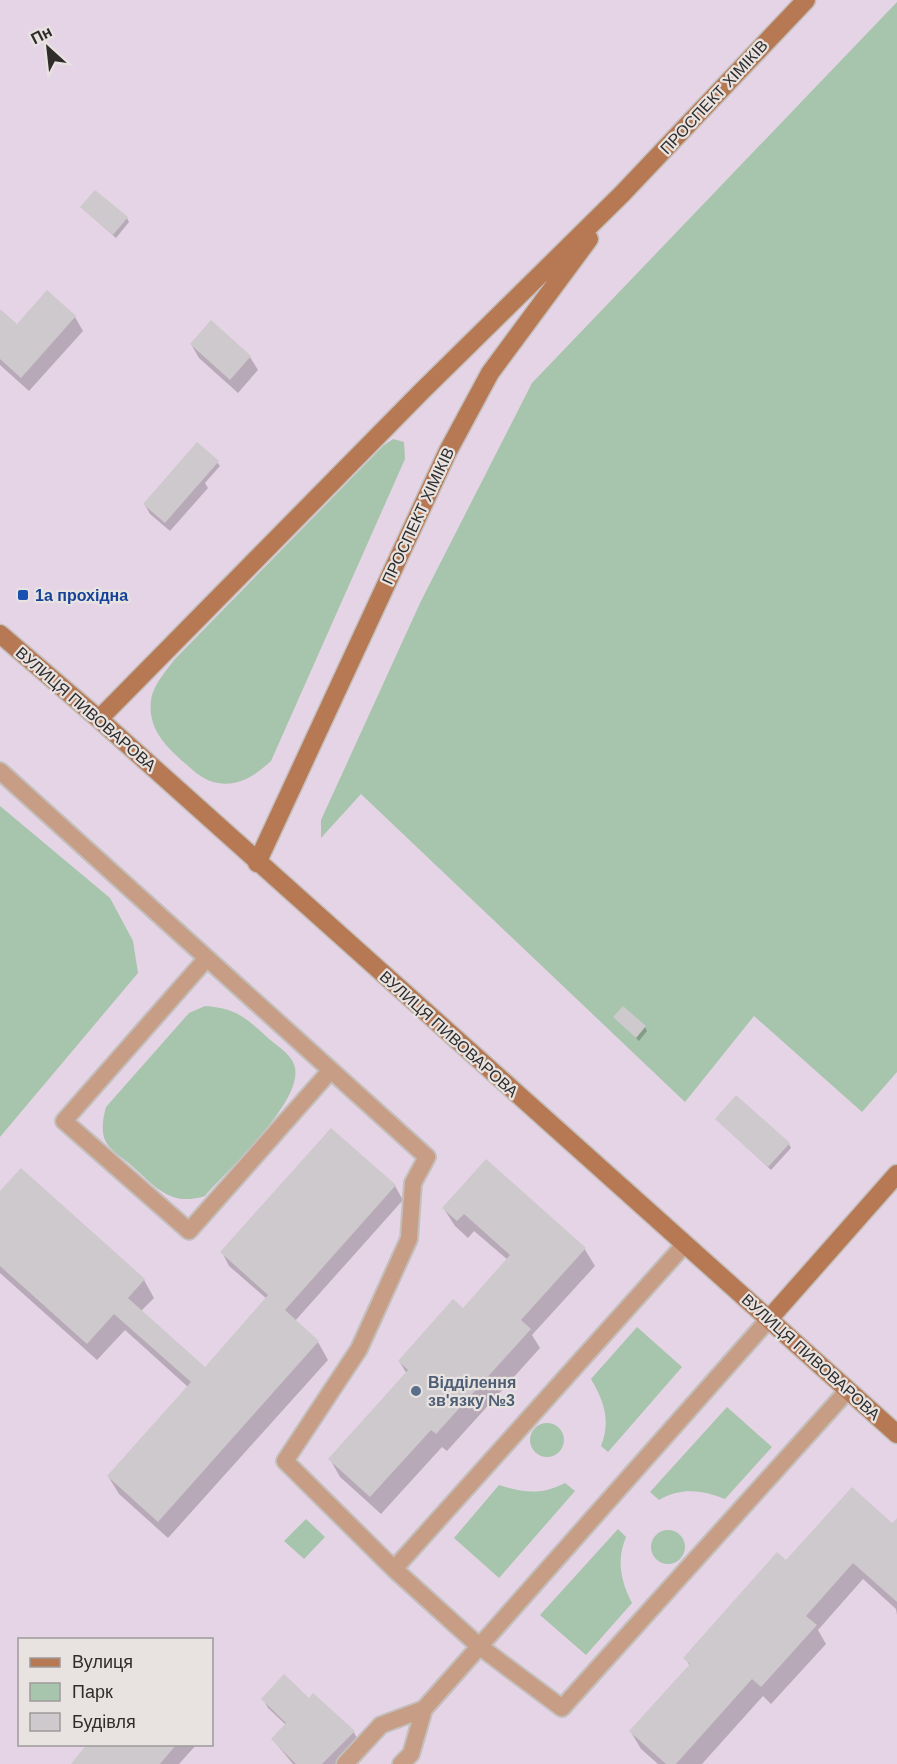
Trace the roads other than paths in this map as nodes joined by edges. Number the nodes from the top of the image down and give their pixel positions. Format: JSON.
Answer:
{"nodes":[{"id":1,"x":806,"y":0,"type":"edge"},
{"id":2,"x":622,"y":194,"type":"junction"},
{"id":3,"x":0,"y":634,"type":"edge"},
{"id":4,"x":99,"y":719,"type":"junction"},
{"id":5,"x":0,"y":771,"type":"edge"},
{"id":6,"x":257,"y":863,"type":"junction"},
{"id":7,"x":207,"y":958,"type":"junction"},
{"id":8,"x":331,"y":1070,"type":"junction"},
{"id":9,"x":897,"y":1174,"type":"edge"},
{"id":10,"x":685,"y":1244,"type":"junction"},
{"id":11,"x":769,"y":1319,"type":"junction"},
{"id":12,"x":848,"y":1390,"type":"junction"},
{"id":13,"x":897,"y":1434,"type":"edge"},
{"id":14,"x":394,"y":1569,"type":"junction"},
{"id":15,"x":479,"y":1646,"type":"junction"},
{"id":16,"x":423,"y":1709,"type":"junction"},
{"id":17,"x":345,"y":1764,"type":"edge"},
{"id":18,"x":401,"y":1764,"type":"edge"}],
"edges":[{"from":1,"to":2,"type":"street","name":"ПРОСПЕКТ ХІМІКІВ"},
{"from":2,"to":4,"type":"street","name":"ПРОСПЕКТ ХІМІКІВ"},
{"from":2,"to":6,"type":"street","name":"ПРОСПЕКТ ХІМІКІВ"},
{"from":3,"to":4,"type":"street","name":"ВУЛИЦЯ ПИВОВАРОВА"},
{"from":4,"to":6,"type":"street","name":"ВУЛИЦЯ ПИВОВАРОВА"},
{"from":5,"to":7,"type":"lane"},
{"from":6,"to":10,"type":"street","name":"ВУЛИЦЯ ПИВОВАРОВА"},
{"from":7,"to":8,"type":"lane"},
{"from":7,"to":8,"type":"lane"},
{"from":8,"to":14,"type":"lane"},
{"from":9,"to":11,"type":"street"},
{"from":10,"to":11,"type":"street","name":"ВУЛИЦЯ ПИВОВАРОВА"},
{"from":10,"to":14,"type":"lane"},
{"from":11,"to":12,"type":"street","name":"ВУЛИЦЯ ПИВОВАРОВА"},
{"from":11,"to":15,"type":"lane"},
{"from":12,"to":13,"type":"street","name":"ВУЛИЦЯ ПИВОВАРОВА"},
{"from":12,"to":15,"type":"lane"},
{"from":14,"to":15,"type":"lane"},
{"from":15,"to":16,"type":"lane"},
{"from":16,"to":17,"type":"lane"},
{"from":16,"to":18,"type":"lane"}]}
